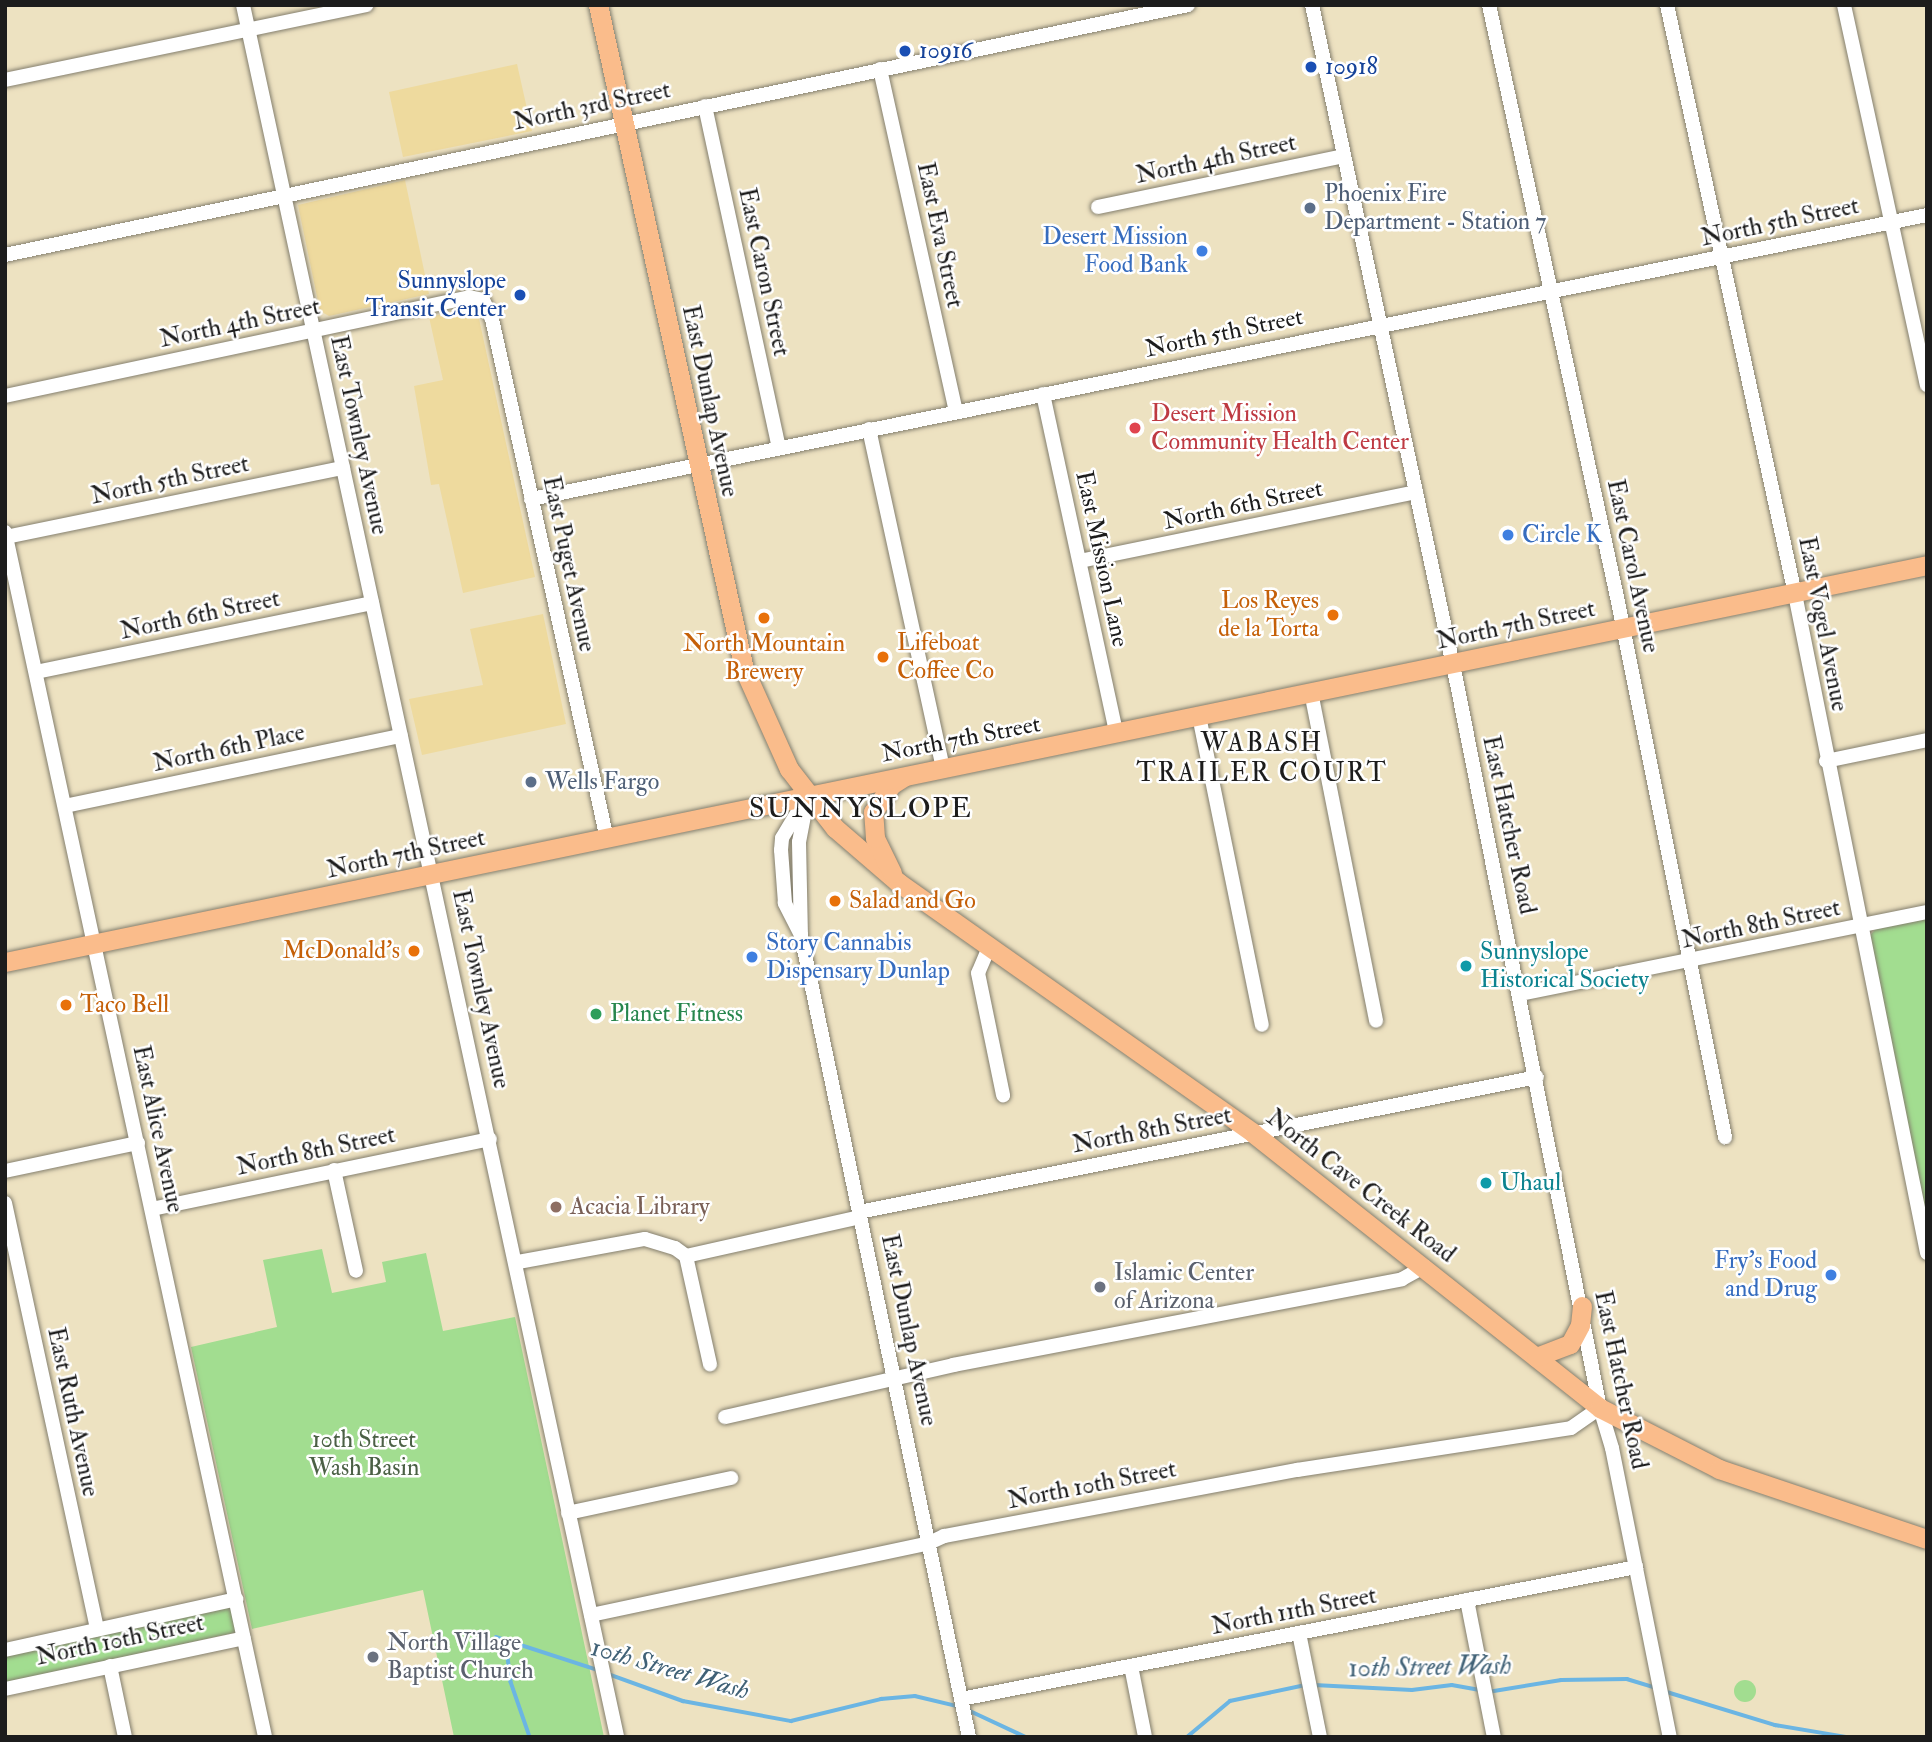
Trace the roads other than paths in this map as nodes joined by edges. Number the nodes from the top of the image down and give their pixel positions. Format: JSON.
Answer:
{"nodes":[{"id":1,"x":243,"y":5,"type":"edge"},
{"id":2,"x":366,"y":5,"type":"edge"},
{"id":3,"x":598,"y":5,"type":"edge"},
{"id":4,"x":1188,"y":5,"type":"edge"},
{"id":5,"x":1312,"y":5,"type":"edge"},
{"id":6,"x":1489,"y":5,"type":"edge"},
{"id":7,"x":1667,"y":5,"type":"edge"},
{"id":8,"x":1844,"y":5,"type":"edge"},
{"id":9,"x":249,"y":30,"type":"junction"},
{"id":10,"x":880,"y":69,"type":"junction"},
{"id":11,"x":5,"y":80,"type":"edge"},
{"id":12,"x":705,"y":106,"type":"junction"},
{"id":13,"x":624,"y":123,"type":"junction"},
{"id":14,"x":1344,"y":156,"type":"junction"},
{"id":15,"x":285,"y":195,"type":"junction"},
{"id":16,"x":1098,"y":207,"type":"dead end"},
{"id":17,"x":1927,"y":215,"type":"edge"},
{"id":18,"x":1892,"y":222,"type":"junction"},
{"id":19,"x":5,"y":255,"type":"edge"},
{"id":20,"x":1723,"y":257,"type":"junction"},
{"id":21,"x":1551,"y":290,"type":"junction"},
{"id":22,"x":483,"y":300,"type":"joint"},
{"id":23,"x":1381,"y":325,"type":"junction"},
{"id":24,"x":312,"y":331,"type":"junction"},
{"id":25,"x":1927,"y":385,"type":"edge"},
{"id":26,"x":1043,"y":394,"type":"junction"},
{"id":27,"x":5,"y":396,"type":"edge"},
{"id":28,"x":956,"y":411,"type":"junction"},
{"id":29,"x":869,"y":429,"type":"junction"},
{"id":30,"x":779,"y":448,"type":"junction"},
{"id":31,"x":698,"y":465,"type":"junction"},
{"id":32,"x":343,"y":468,"type":"junction"},
{"id":33,"x":1416,"y":492,"type":"junction"},
{"id":34,"x":531,"y":499,"type":"junction"},
{"id":35,"x":6,"y":535,"type":"edge"},
{"id":36,"x":1080,"y":561,"type":"junction"},
{"id":37,"x":1927,"y":565,"type":"edge"},
{"id":38,"x":1795,"y":594,"type":"junction"},
{"id":39,"x":372,"y":603,"type":"junction"},
{"id":40,"x":1623,"y":628,"type":"junction"},
{"id":41,"x":1452,"y":662,"type":"junction"},
{"id":42,"x":36,"y":672,"type":"junction"},
{"id":43,"x":1311,"y":692,"type":"junction"},
{"id":44,"x":1199,"y":716,"type":"junction"},
{"id":45,"x":1116,"y":733,"type":"junction"},
{"id":46,"x":401,"y":736,"type":"junction"},
{"id":47,"x":1927,"y":740,"type":"edge"},
{"id":48,"x":1826,"y":761,"type":"junction"},
{"id":49,"x":943,"y":767,"type":"junction"},
{"id":50,"x":910,"y":773,"type":"junction"},
{"id":51,"x":808,"y":794,"type":"junction"},
{"id":52,"x":65,"y":806,"type":"junction"},
{"id":53,"x":607,"y":839,"type":"junction"},
{"id":54,"x":430,"y":873,"type":"junction"},
{"id":55,"x":899,"y":883,"type":"junction"},
{"id":56,"x":1927,"y":912,"type":"edge"},
{"id":57,"x":1859,"y":927,"type":"junction"},
{"id":58,"x":95,"y":944,"type":"junction"},
{"id":59,"x":990,"y":945,"type":"junction"},
{"id":60,"x":5,"y":962,"type":"edge"},
{"id":61,"x":1690,"y":962,"type":"junction"},
{"id":62,"x":1520,"y":994,"type":"junction"},
{"id":63,"x":1376,"y":1021,"type":"dead end"},
{"id":64,"x":1262,"y":1025,"type":"dead end"},
{"id":65,"x":1537,"y":1077,"type":"junction"},
{"id":66,"x":1003,"y":1095,"type":"dead end"},
{"id":67,"x":1253,"y":1133,"type":"junction"},
{"id":68,"x":1724,"y":1137,"type":"dead end"},
{"id":69,"x":490,"y":1139,"type":"junction"},
{"id":70,"x":138,"y":1143,"type":"junction"},
{"id":71,"x":334,"y":1170,"type":"junction"},
{"id":72,"x":5,"y":1171,"type":"edge"},
{"id":73,"x":5,"y":1203,"type":"edge"},
{"id":74,"x":152,"y":1209,"type":"junction"},
{"id":75,"x":859,"y":1214,"type":"junction"},
{"id":76,"x":1927,"y":1253,"type":"edge"},
{"id":77,"x":686,"y":1256,"type":"junction"},
{"id":78,"x":518,"y":1262,"type":"junction"},
{"id":79,"x":1425,"y":1266,"type":"junction"},
{"id":80,"x":356,"y":1271,"type":"dead end"},
{"id":81,"x":1582,"y":1307,"type":"junction"},
{"id":82,"x":1536,"y":1357,"type":"junction"},
{"id":83,"x":710,"y":1364,"type":"dead end"},
{"id":84,"x":895,"y":1379,"type":"junction"},
{"id":85,"x":1600,"y":1408,"type":"junction"},
{"id":86,"x":725,"y":1417,"type":"dead end"},
{"id":87,"x":731,"y":1478,"type":"dead end"},
{"id":88,"x":568,"y":1513,"type":"junction"},
{"id":89,"x":1927,"y":1539,"type":"edge"},
{"id":90,"x":929,"y":1543,"type":"junction"},
{"id":91,"x":1636,"y":1567,"type":"junction"},
{"id":92,"x":236,"y":1599,"type":"junction"},
{"id":93,"x":1467,"y":1600,"type":"junction"},
{"id":94,"x":591,"y":1615,"type":"junction"},
{"id":95,"x":97,"y":1629,"type":"junction"},
{"id":96,"x":1299,"y":1633,"type":"junction"},
{"id":97,"x":244,"y":1637,"type":"junction"},
{"id":98,"x":5,"y":1650,"type":"edge"},
{"id":99,"x":110,"y":1665,"type":"junction"},
{"id":100,"x":1131,"y":1665,"type":"junction"},
{"id":101,"x":5,"y":1689,"type":"edge"},
{"id":102,"x":961,"y":1699,"type":"junction"},
{"id":103,"x":125,"y":1737,"type":"edge"},
{"id":104,"x":265,"y":1737,"type":"edge"},
{"id":105,"x":617,"y":1737,"type":"edge"},
{"id":106,"x":969,"y":1737,"type":"edge"},
{"id":107,"x":1145,"y":1737,"type":"edge"},
{"id":108,"x":1320,"y":1737,"type":"edge"},
{"id":109,"x":1494,"y":1737,"type":"edge"},
{"id":110,"x":1670,"y":1737,"type":"edge"}],
"edges":[{"from":1,"to":9,"type":"street","name":"East Townley Avenue"},
{"from":2,"to":9,"type":"street"},
{"from":3,"to":13,"type":"main road","name":"East Dunlap Avenue"},
{"from":4,"to":10,"type":"street","name":"North 3rd Street"},
{"from":5,"to":14,"type":"street","name":"East Hatcher Road"},
{"from":6,"to":21,"type":"street","name":"East Carol Avenue"},
{"from":7,"to":20,"type":"street","name":"East Vogel Avenue"},
{"from":8,"to":18,"type":"street"},
{"from":9,"to":11,"type":"street"},
{"from":9,"to":15,"type":"street","name":"East Townley Avenue"},
{"from":10,"to":12,"type":"street","name":"North 3rd Street"},
{"from":10,"to":28,"type":"street","name":"East Eva Street"},
{"from":12,"to":13,"type":"street","name":"North 3rd Street"},
{"from":12,"to":30,"type":"street","name":"East Caron Street"},
{"from":13,"to":15,"type":"street","name":"North 3rd Street"},
{"from":13,"to":31,"type":"main road","name":"East Dunlap Avenue"},
{"from":14,"to":16,"type":"street","name":"North 4th Street"},
{"from":14,"to":23,"type":"street","name":"East Hatcher Road"},
{"from":15,"to":19,"type":"street","name":"North 3rd Street"},
{"from":15,"to":24,"type":"street","name":"East Townley Avenue"},
{"from":17,"to":18,"type":"street","name":"North 5th Street"},
{"from":18,"to":20,"type":"street","name":"North 5th Street"},
{"from":18,"to":25,"type":"street"},
{"from":20,"to":21,"type":"street","name":"North 5th Street"},
{"from":20,"to":38,"type":"street","name":"East Vogel Avenue"},
{"from":21,"to":23,"type":"street","name":"North 5th Street"},
{"from":21,"to":40,"type":"street","name":"East Carol Avenue"},
{"from":22,"to":24,"type":"street","name":"North 4th Street"},
{"from":22,"to":34,"type":"street","name":"East Puget Avenue"},
{"from":23,"to":26,"type":"street","name":"North 5th Street"},
{"from":23,"to":33,"type":"street","name":"East Hatcher Road"},
{"from":24,"to":27,"type":"street","name":"North 4th Street"},
{"from":24,"to":32,"type":"street","name":"East Townley Avenue"},
{"from":26,"to":28,"type":"street","name":"North 5th Street"},
{"from":26,"to":36,"type":"street","name":"East Mission Lane"},
{"from":28,"to":29,"type":"street","name":"North 5th Street"},
{"from":29,"to":30,"type":"street","name":"North 5th Street"},
{"from":29,"to":49,"type":"street"},
{"from":30,"to":31,"type":"street","name":"North 5th Street"},
{"from":31,"to":34,"type":"street","name":"North 5th Street"},
{"from":31,"to":51,"type":"main road","name":"East Dunlap Avenue"},
{"from":32,"to":35,"type":"street","name":"North 5th Street"},
{"from":32,"to":39,"type":"street","name":"East Townley Avenue"},
{"from":33,"to":36,"type":"street","name":"North 6th Street"},
{"from":33,"to":41,"type":"street","name":"East Hatcher Road"},
{"from":34,"to":53,"type":"street","name":"East Puget Avenue"},
{"from":35,"to":42,"type":"street","name":"East Alice Avenue"},
{"from":36,"to":45,"type":"street","name":"East Mission Lane"},
{"from":37,"to":38,"type":"main road","name":"North 7th Street"},
{"from":38,"to":40,"type":"main road","name":"North 7th Street"},
{"from":38,"to":48,"type":"street","name":"East Vogel Avenue"},
{"from":39,"to":42,"type":"street","name":"North 6th Street"},
{"from":39,"to":46,"type":"street","name":"East Townley Avenue"},
{"from":40,"to":41,"type":"main road","name":"North 7th Street"},
{"from":40,"to":61,"type":"street","name":"East Carol Avenue"},
{"from":41,"to":43,"type":"main road","name":"North 7th Street"},
{"from":41,"to":62,"type":"street","name":"East Hatcher Road"},
{"from":42,"to":52,"type":"street","name":"East Alice Avenue"},
{"from":43,"to":44,"type":"main road","name":"North 7th Street"},
{"from":43,"to":63,"type":"street"},
{"from":44,"to":45,"type":"main road","name":"North 7th Street"},
{"from":44,"to":64,"type":"street"},
{"from":45,"to":49,"type":"main road","name":"North 7th Street"},
{"from":46,"to":52,"type":"street","name":"North 6th Place"},
{"from":46,"to":54,"type":"street","name":"East Townley Avenue"},
{"from":47,"to":48,"type":"street"},
{"from":48,"to":57,"type":"street","name":"East Vogel Avenue"},
{"from":49,"to":50,"type":"main road","name":"North 7th Street"},
{"from":50,"to":51,"type":"main road","name":"North 7th Street"},
{"from":50,"to":55,"type":"main road"},
{"from":51,"to":53,"type":"main road","name":"North 7th Street"},
{"from":51,"to":55,"type":"main road","name":"North Cave Creek Road"},
{"from":51,"to":75,"type":"street","name":"East Dunlap Avenue"},
{"from":52,"to":58,"type":"street","name":"East Alice Avenue"},
{"from":53,"to":54,"type":"main road","name":"North 7th Street"},
{"from":54,"to":58,"type":"main road","name":"North 7th Street"},
{"from":54,"to":69,"type":"street","name":"East Townley Avenue"},
{"from":55,"to":59,"type":"main road","name":"North Cave Creek Road"},
{"from":56,"to":57,"type":"street","name":"North 8th Street"},
{"from":57,"to":61,"type":"street","name":"North 8th Street"},
{"from":57,"to":76,"type":"street","name":"East Vogel Avenue"},
{"from":58,"to":60,"type":"main road","name":"North 7th Street"},
{"from":58,"to":70,"type":"street","name":"East Alice Avenue"},
{"from":59,"to":66,"type":"street"},
{"from":59,"to":67,"type":"main road","name":"North Cave Creek Road"},
{"from":61,"to":62,"type":"street","name":"North 8th Street"},
{"from":61,"to":68,"type":"street","name":"East Carol Avenue"},
{"from":62,"to":65,"type":"street","name":"East Hatcher Road"},
{"from":65,"to":67,"type":"street","name":"North 8th Street"},
{"from":65,"to":81,"type":"street","name":"East Hatcher Road"},
{"from":67,"to":75,"type":"street","name":"North 8th Street"},
{"from":67,"to":79,"type":"main road","name":"North Cave Creek Road"},
{"from":69,"to":71,"type":"street","name":"North 8th Street"},
{"from":69,"to":78,"type":"street","name":"East Townley Avenue"},
{"from":70,"to":72,"type":"street"},
{"from":70,"to":74,"type":"street","name":"East Alice Avenue"},
{"from":71,"to":74,"type":"street","name":"North 8th Street"},
{"from":71,"to":80,"type":"street"},
{"from":73,"to":95,"type":"street","name":"East Ruth Avenue"},
{"from":74,"to":92,"type":"street","name":"East Alice Avenue"},
{"from":75,"to":77,"type":"street","name":"North 8th Street"},
{"from":75,"to":84,"type":"street","name":"East Dunlap Avenue"},
{"from":77,"to":78,"type":"street"},
{"from":77,"to":83,"type":"street"},
{"from":78,"to":88,"type":"street","name":"East Townley Avenue"},
{"from":79,"to":82,"type":"main road","name":"North Cave Creek Road"},
{"from":79,"to":84,"type":"street"},
{"from":81,"to":82,"type":"main road"},
{"from":81,"to":85,"type":"street","name":"East Hatcher Road"},
{"from":82,"to":85,"type":"main road","name":"North Cave Creek Road"},
{"from":84,"to":86,"type":"street"},
{"from":84,"to":90,"type":"street","name":"East Dunlap Avenue"},
{"from":85,"to":89,"type":"main road","name":"North Cave Creek Road"},
{"from":85,"to":90,"type":"street","name":"North 10th Street"},
{"from":85,"to":91,"type":"street","name":"East Hatcher Road"},
{"from":87,"to":88,"type":"street"},
{"from":88,"to":94,"type":"street","name":"East Townley Avenue"},
{"from":90,"to":94,"type":"street","name":"North 10th Street"},
{"from":90,"to":102,"type":"street","name":"East Dunlap Avenue"},
{"from":91,"to":93,"type":"street","name":"North 11th Street"},
{"from":91,"to":110,"type":"street","name":"East Hatcher Road"},
{"from":92,"to":95,"type":"street","name":"North 10th Street"},
{"from":92,"to":97,"type":"street","name":"East Alice Avenue"},
{"from":93,"to":96,"type":"street","name":"North 11th Street"},
{"from":93,"to":109,"type":"street"},
{"from":94,"to":105,"type":"street","name":"East Townley Avenue"},
{"from":95,"to":98,"type":"street","name":"North 10th Street"},
{"from":96,"to":100,"type":"street","name":"North 11th Street"},
{"from":96,"to":108,"type":"street"},
{"from":97,"to":99,"type":"street","name":"North 10th Street"},
{"from":97,"to":104,"type":"street","name":"East Alice Avenue"},
{"from":99,"to":101,"type":"street","name":"North 10th Street"},
{"from":99,"to":103,"type":"street"},
{"from":100,"to":102,"type":"street","name":"North 11th Street"},
{"from":100,"to":107,"type":"street"},
{"from":102,"to":106,"type":"street","name":"East Dunlap Avenue"}]}
